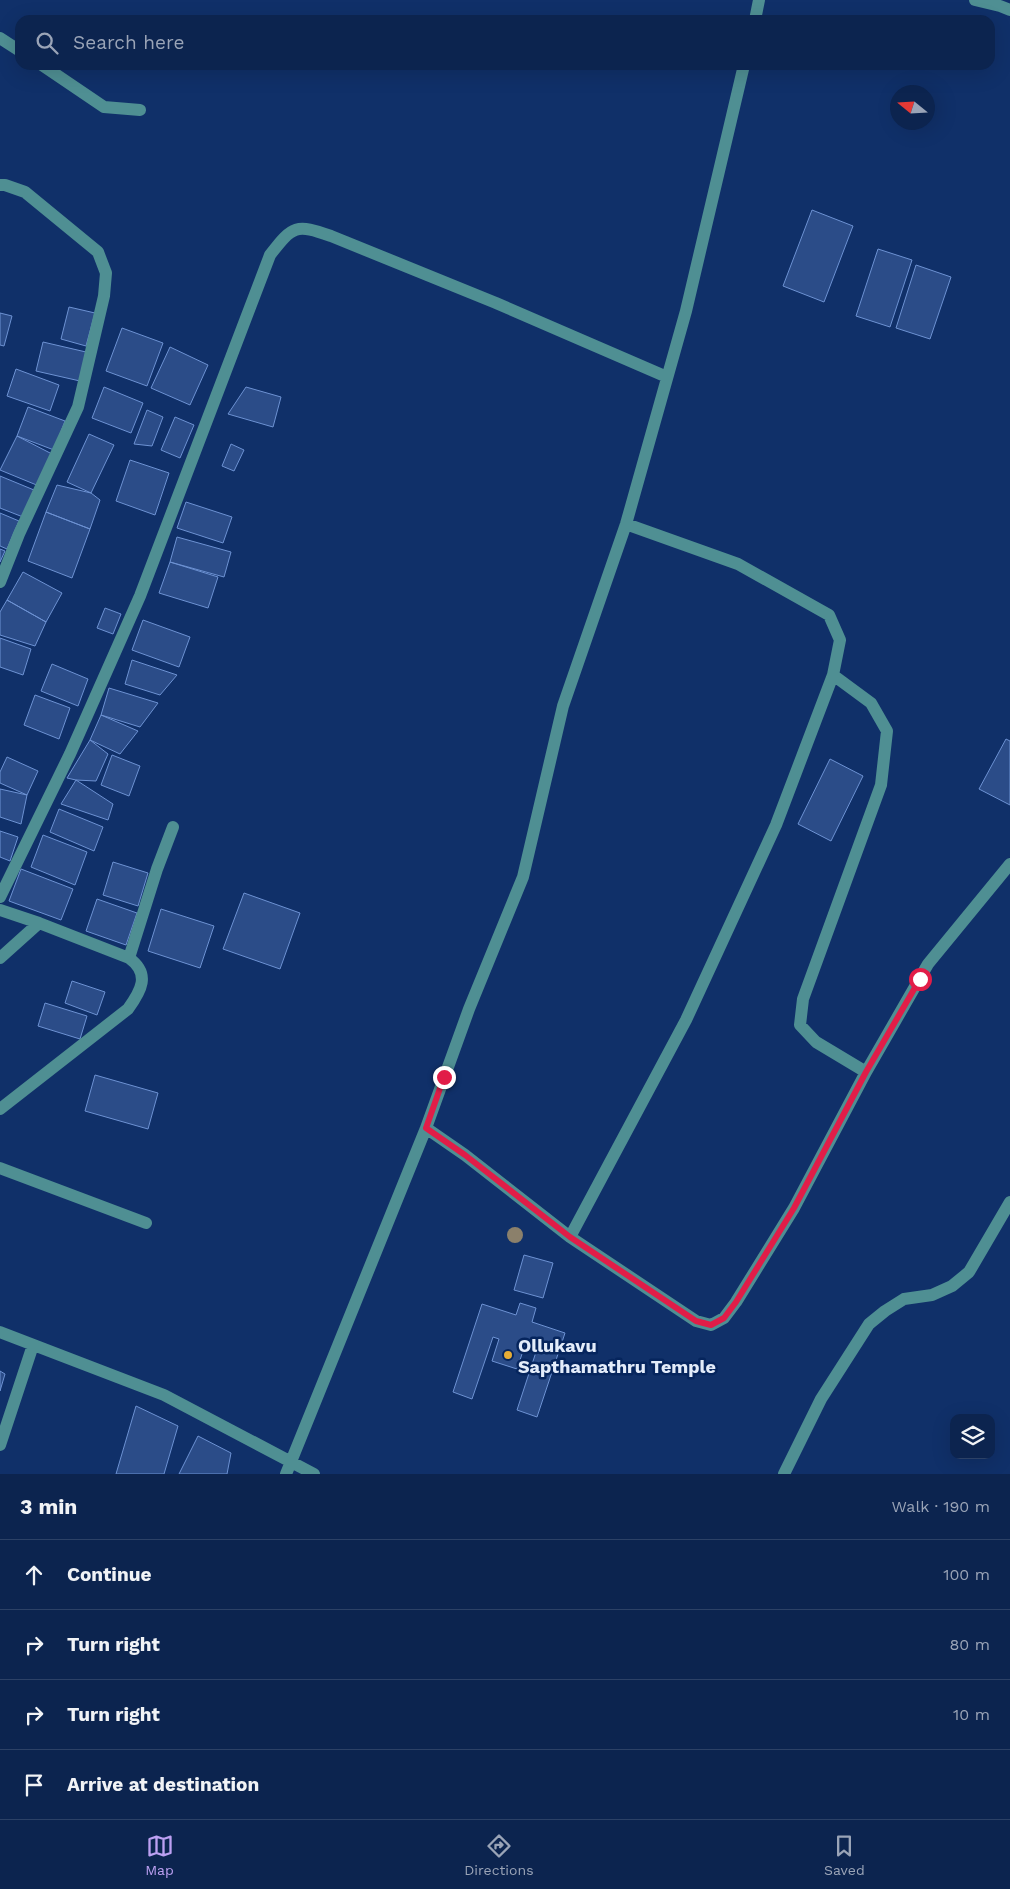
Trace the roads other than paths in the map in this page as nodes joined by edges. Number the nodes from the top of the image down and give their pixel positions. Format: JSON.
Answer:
{"nodes":[{"id":1,"x":759,"y":0,"type":"edge"},
{"id":2,"x":975,"y":0,"type":"edge"},
{"id":3,"x":1010,"y":10,"type":"edge"},
{"id":4,"x":755,"y":15,"type":"edge"},
{"id":5,"x":0,"y":38,"type":"edge"},
{"id":6,"x":15,"y":48,"type":"edge"},
{"id":7,"x":49,"y":70,"type":"edge"},
{"id":8,"x":743,"y":70,"type":"edge"},
{"id":9,"x":140,"y":110,"type":"dead end"},
{"id":10,"x":0,"y":186,"type":"edge"},
{"id":11,"x":667,"y":377,"type":"junction"},
{"id":12,"x":626,"y":524,"type":"junction"},
{"id":13,"x":0,"y":582,"type":"edge"},
{"id":14,"x":833,"y":675,"type":"junction"},
{"id":15,"x":173,"y":827,"type":"dead end"},
{"id":16,"x":1010,"y":864,"type":"edge"},
{"id":17,"x":0,"y":897,"type":"edge"},
{"id":18,"x":0,"y":910,"type":"edge"},
{"id":19,"x":39,"y":922,"type":"junction"},
{"id":20,"x":0,"y":958,"type":"edge"},
{"id":21,"x":129,"y":958,"type":"junction"},
{"id":22,"x":866,"y":1072,"type":"junction"},
{"id":23,"x":0,"y":1109,"type":"edge"},
{"id":24,"x":426,"y":1128,"type":"junction"},
{"id":25,"x":0,"y":1168,"type":"edge"},
{"id":26,"x":1010,"y":1204,"type":"edge"},
{"id":27,"x":146,"y":1223,"type":"dead end"},
{"id":28,"x":570,"y":1237,"type":"junction"},
{"id":29,"x":0,"y":1332,"type":"edge"},
{"id":30,"x":33,"y":1345,"type":"junction"},
{"id":31,"x":0,"y":1445,"type":"edge"},
{"id":32,"x":291,"y":1461,"type":"junction"},
{"id":33,"x":286,"y":1474,"type":"edge"},
{"id":34,"x":314,"y":1474,"type":"edge"},
{"id":35,"x":784,"y":1474,"type":"edge"}],
"edges":[{"from":1,"to":4,"type":"street"},
{"from":2,"to":3,"type":"street"},
{"from":5,"to":6,"type":"street"},
{"from":7,"to":9,"type":"street"},
{"from":8,"to":11,"type":"street"},
{"from":10,"to":13,"type":"street"},
{"from":11,"to":12,"type":"street"},
{"from":11,"to":17,"type":"street"},
{"from":12,"to":14,"type":"street"},
{"from":12,"to":24,"type":"street"},
{"from":14,"to":22,"type":"street"},
{"from":14,"to":28,"type":"street"},
{"from":15,"to":21,"type":"street"},
{"from":16,"to":22,"type":"street"},
{"from":18,"to":19,"type":"street"},
{"from":19,"to":20,"type":"street"},
{"from":19,"to":21,"type":"street"},
{"from":21,"to":23,"type":"street"},
{"from":22,"to":28,"type":"street"},
{"from":24,"to":28,"type":"street"},
{"from":24,"to":32,"type":"street"},
{"from":25,"to":27,"type":"street"},
{"from":26,"to":35,"type":"street"},
{"from":29,"to":30,"type":"street"},
{"from":30,"to":31,"type":"street"},
{"from":30,"to":32,"type":"street"},
{"from":32,"to":33,"type":"street"},
{"from":32,"to":34,"type":"street"}]}
